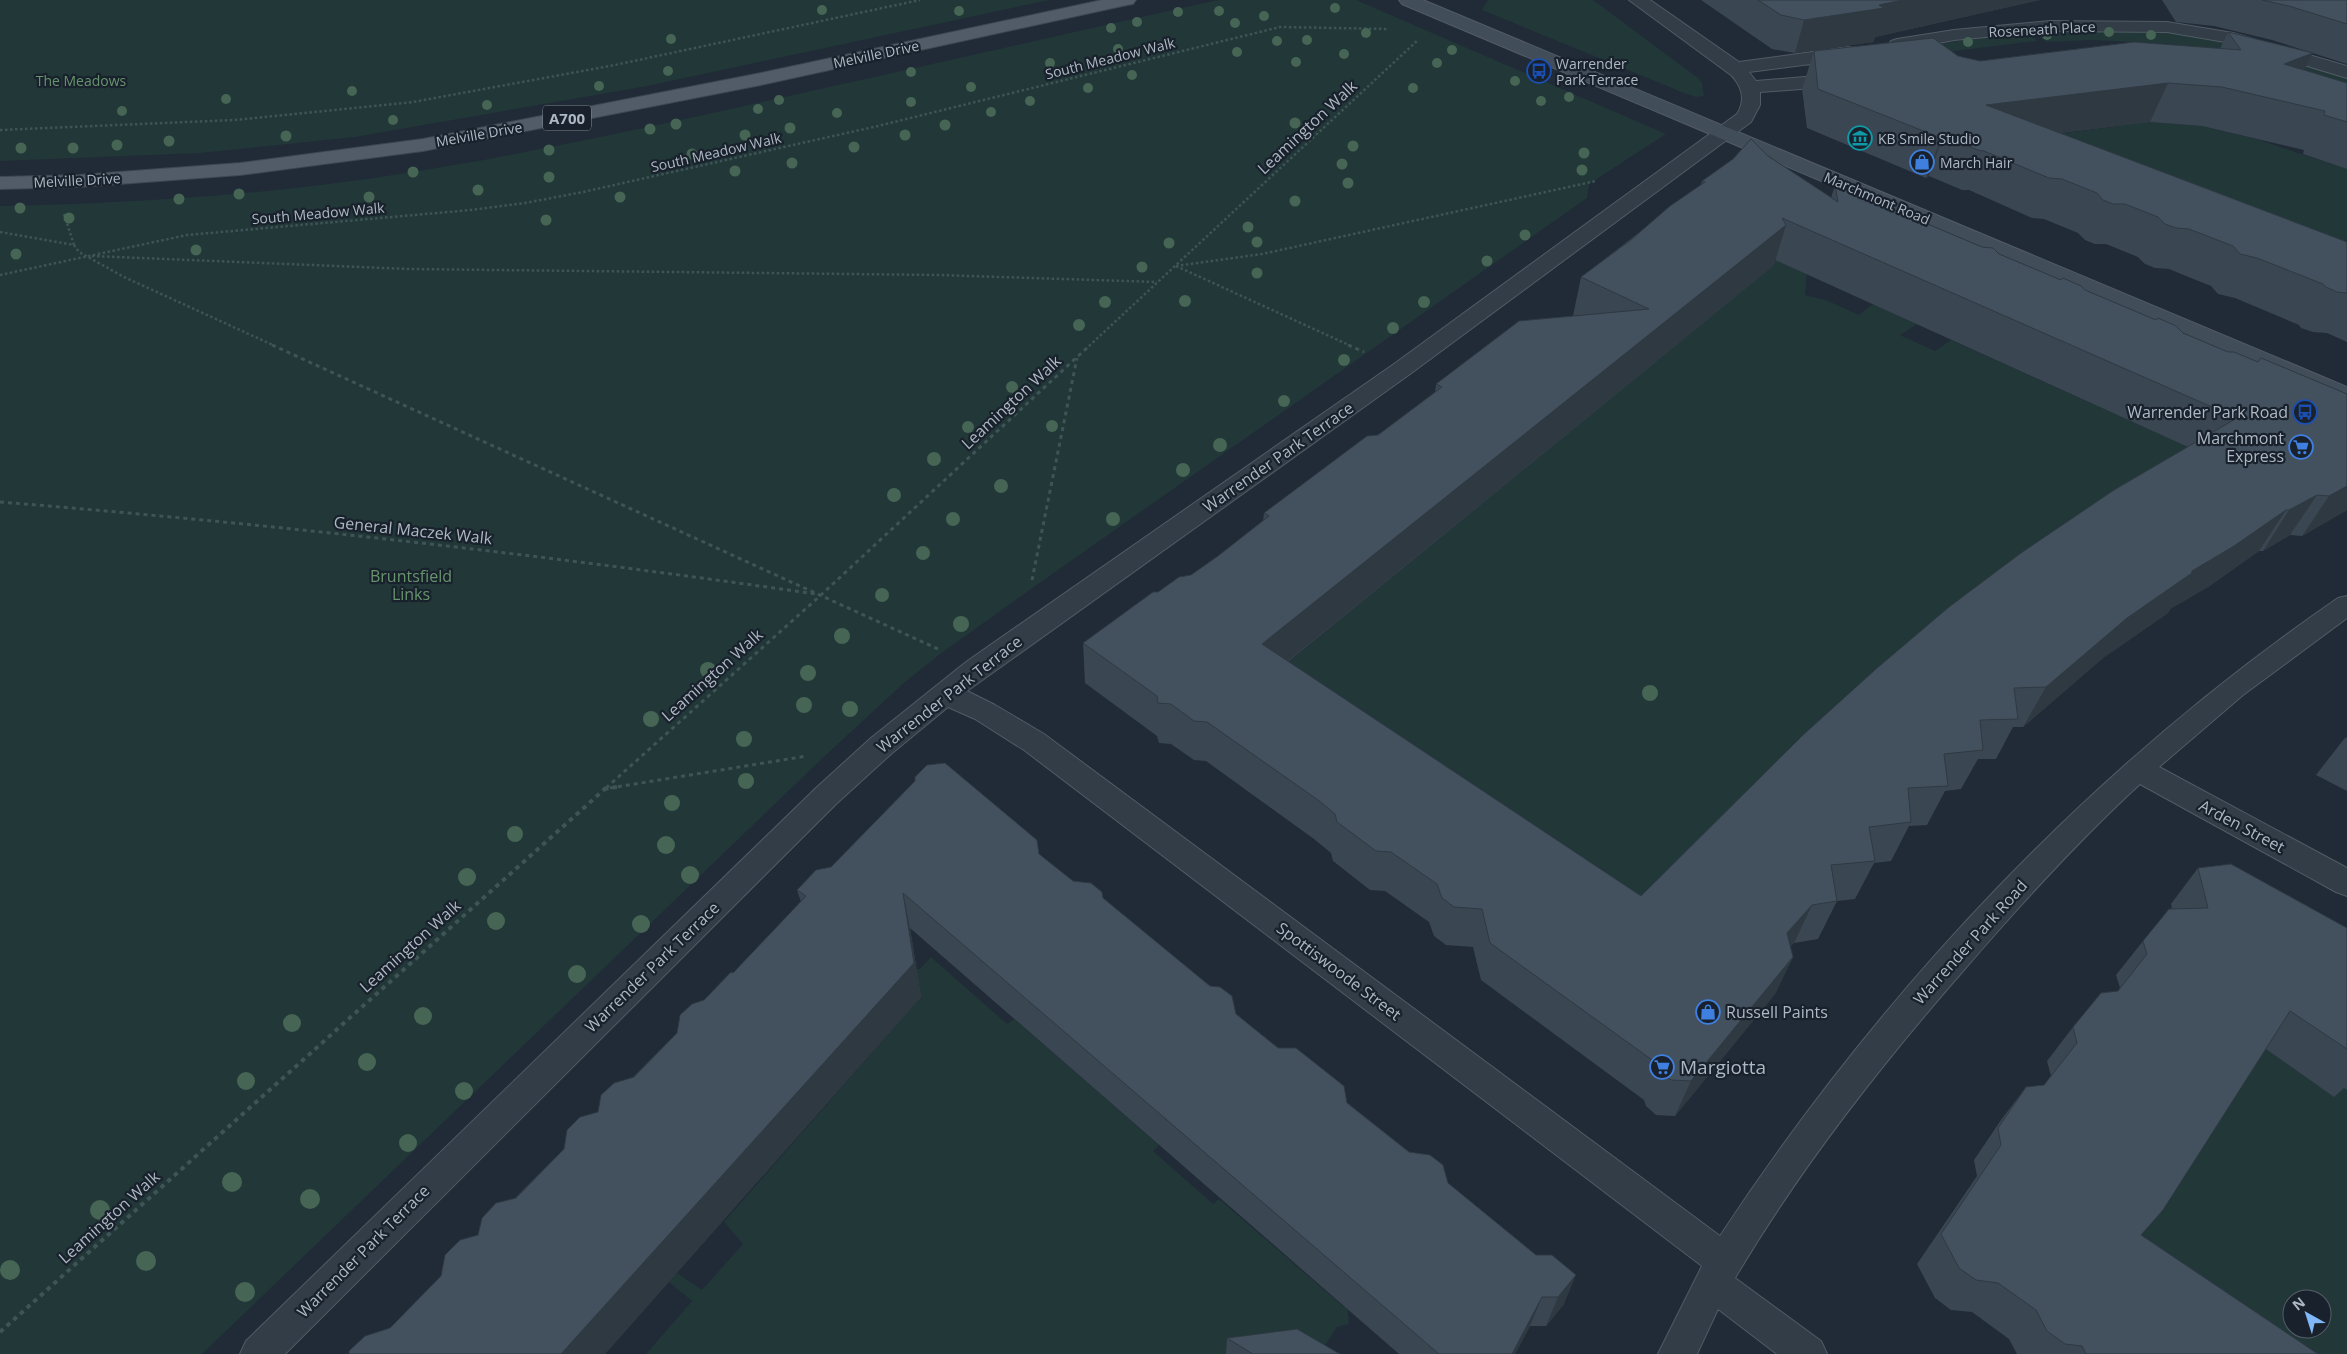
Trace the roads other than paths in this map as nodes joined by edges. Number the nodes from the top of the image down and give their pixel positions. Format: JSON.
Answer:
{"nodes":[{"id":1,"x":1127,"y":0,"type":"edge"},
{"id":2,"x":1408,"y":0,"type":"edge"},
{"id":3,"x":1638,"y":0,"type":"edge"},
{"id":4,"x":1734,"y":68,"type":"junction"},
{"id":5,"x":2347,"y":72,"type":"edge"},
{"id":6,"x":1860,"y":78,"type":"edge"},
{"id":7,"x":1750,"y":87,"type":"junction"},
{"id":8,"x":1724,"y":133,"type":"junction"},
{"id":9,"x":0,"y":183,"type":"edge"},
{"id":10,"x":2347,"y":396,"type":"edge"},
{"id":11,"x":2347,"y":605,"type":"edge"},
{"id":12,"x":945,"y":693,"type":"junction"},
{"id":13,"x":2137,"y":769,"type":"junction"},
{"id":14,"x":2347,"y":883,"type":"edge"},
{"id":15,"x":1719,"y":1272,"type":"junction"},
{"id":16,"x":259,"y":1354,"type":"edge"},
{"id":17,"x":1677,"y":1354,"type":"edge"},
{"id":18,"x":1808,"y":1354,"type":"edge"}],
"edges":[{"from":1,"to":9,"type":"main road","name":"Melville Drive","number":"A700"},
{"from":2,"to":8,"type":"street","name":"Marchmont Road"},
{"from":3,"to":4,"type":"street"},
{"from":4,"to":5,"type":"street","name":"Roseneath Place"},
{"from":4,"to":7,"type":"street"},
{"from":6,"to":7,"type":"street"},
{"from":7,"to":8,"type":"street","name":"Warrender Park Terrace"},
{"from":8,"to":10,"type":"street","name":"Marchmont Road"},
{"from":8,"to":12,"type":"street","name":"Warrender Park Terrace"},
{"from":11,"to":13,"type":"street","name":"Warrender Park Road"},
{"from":12,"to":15,"type":"street","name":"Spottiswoode Street"},
{"from":12,"to":16,"type":"street","name":"Warrender Park Terrace"},
{"from":13,"to":14,"type":"street","name":"Arden Street"},
{"from":13,"to":15,"type":"street","name":"Warrender Park Road"},
{"from":15,"to":17,"type":"street","name":"Warrender Park Road"},
{"from":15,"to":18,"type":"street","name":"Spottiswoode Street"}]}
